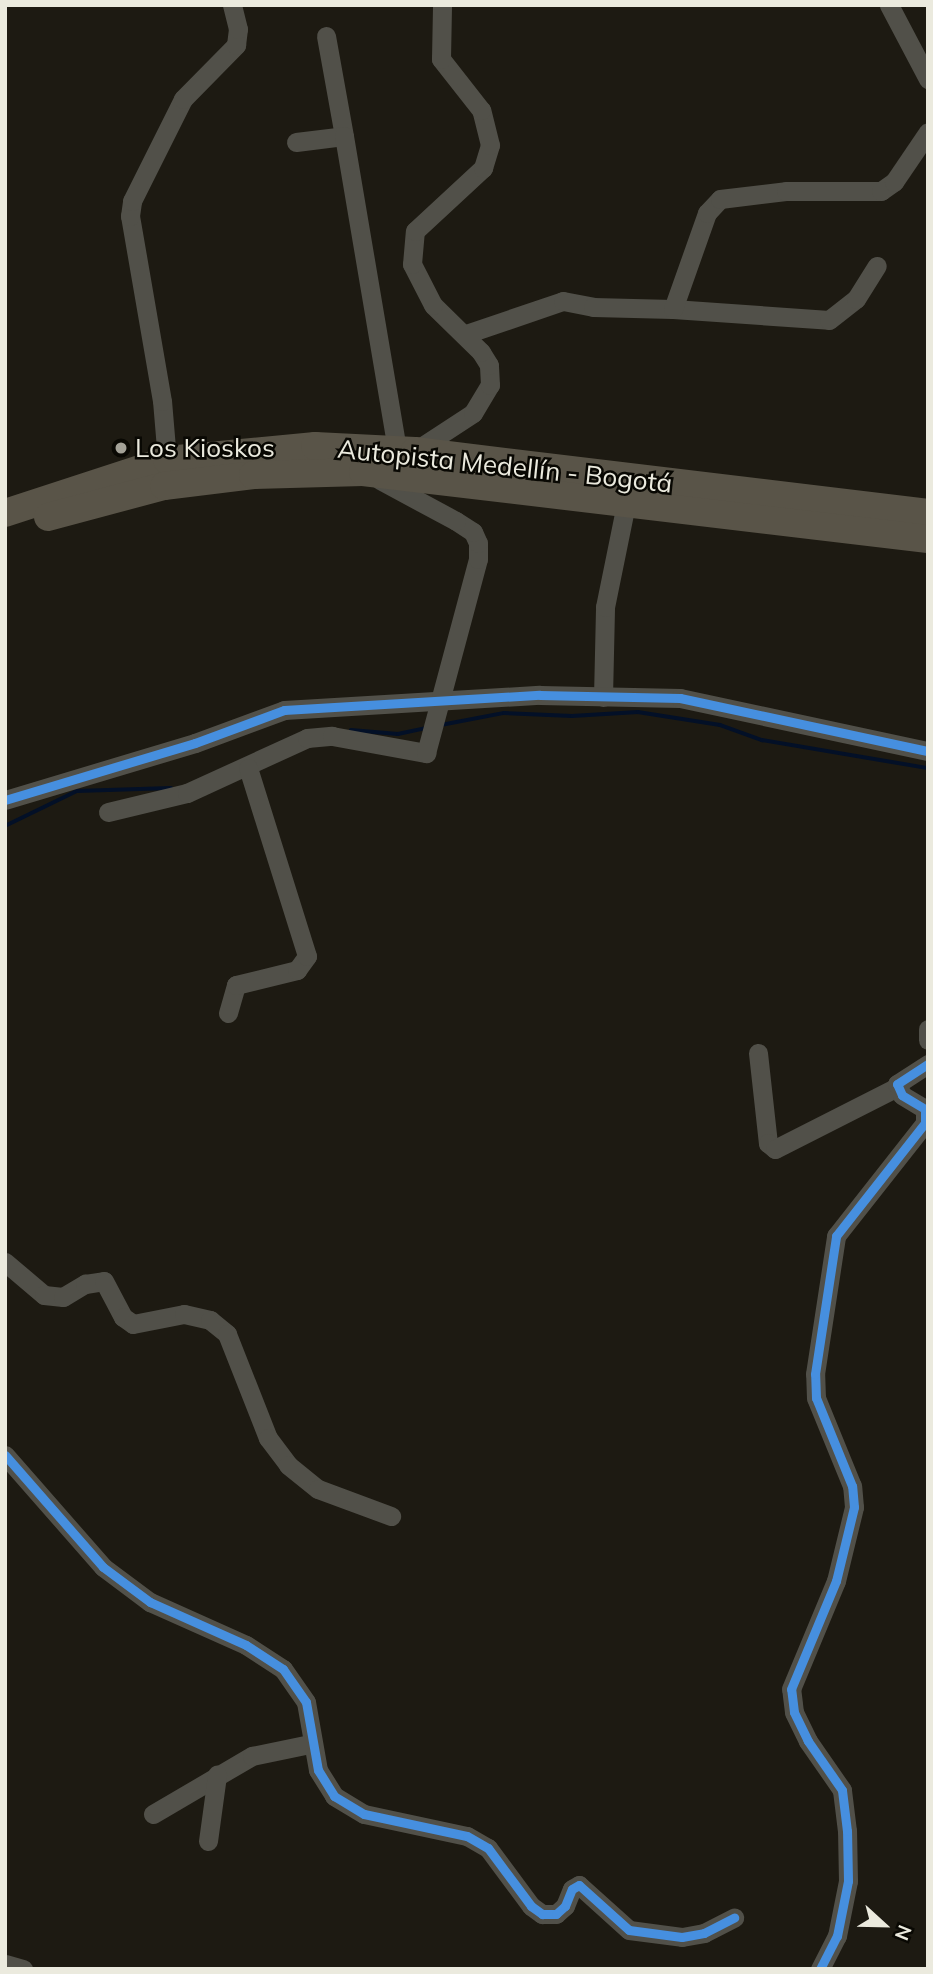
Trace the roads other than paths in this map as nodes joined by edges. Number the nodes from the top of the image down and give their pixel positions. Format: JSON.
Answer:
{"nodes":[{"id":1,"x":232,"y":5,"type":"edge"},
{"id":2,"x":442,"y":5,"type":"edge"},
{"id":3,"x":889,"y":5,"type":"edge"},
{"id":4,"x":326,"y":36,"type":"dead end"},
{"id":5,"x":928,"y":79,"type":"edge"},
{"id":6,"x":928,"y":132,"type":"edge"},
{"id":7,"x":344,"y":136,"type":"junction"},
{"id":8,"x":296,"y":142,"type":"dead end"},
{"id":9,"x":877,"y":266,"type":"dead end"},
{"id":10,"x":673,"y":309,"type":"junction"},
{"id":11,"x":466,"y":334,"type":"junction"},
{"id":12,"x":406,"y":451,"type":"junction"},
{"id":13,"x":167,"y":460,"type":"junction"},
{"id":14,"x":363,"y":472,"type":"junction"},
{"id":15,"x":626,"y":504,"type":"junction"},
{"id":16,"x":5,"y":513,"type":"edge"},
{"id":17,"x":928,"y":513,"type":"edge"},
{"id":18,"x":5,"y":532,"type":"edge"},
{"id":19,"x":928,"y":539,"type":"edge"},
{"id":20,"x":603,"y":696,"type":"junction"},
{"id":21,"x":432,"y":721,"type":"junction"},
{"id":22,"x":928,"y":751,"type":"edge"},
{"id":23,"x":248,"y":768,"type":"junction"},
{"id":24,"x":5,"y":800,"type":"edge"},
{"id":25,"x":108,"y":811,"type":"dead end"},
{"id":26,"x":228,"y":1013,"type":"dead end"},
{"id":27,"x":928,"y":1029,"type":"edge"},
{"id":28,"x":928,"y":1040,"type":"edge"},
{"id":29,"x":758,"y":1053,"type":"dead end"},
{"id":30,"x":928,"y":1064,"type":"edge"},
{"id":31,"x":897,"y":1087,"type":"junction"},
{"id":32,"x":5,"y":1262,"type":"edge"},
{"id":33,"x":5,"y":1455,"type":"edge"},
{"id":34,"x":391,"y":1516,"type":"dead end"},
{"id":35,"x":310,"y":1744,"type":"junction"},
{"id":36,"x":217,"y":1775,"type":"junction"},
{"id":37,"x":153,"y":1814,"type":"dead end"},
{"id":38,"x":208,"y":1841,"type":"dead end"},
{"id":39,"x":734,"y":1918,"type":"dead end"},
{"id":40,"x":5,"y":1964,"type":"edge"},
{"id":41,"x":23,"y":1969,"type":"edge"},
{"id":42,"x":820,"y":1969,"type":"edge"}],
"edges":[{"from":1,"to":13,"type":"street"},
{"from":2,"to":11,"type":"street"},
{"from":3,"to":5,"type":"street"},
{"from":4,"to":7,"type":"street"},
{"from":6,"to":10,"type":"street"},
{"from":7,"to":8,"type":"street"},
{"from":7,"to":12,"type":"street"},
{"from":9,"to":10,"type":"street"},
{"from":10,"to":11,"type":"street"},
{"from":11,"to":12,"type":"street"},
{"from":12,"to":13,"type":"highway","name":"Autopista Medellín - Bogotá"},
{"from":12,"to":17,"type":"highway","name":"Autopista Medellín - Bogotá"},
{"from":13,"to":16,"type":"highway","name":"Autopista Medellín - Bogotá"},
{"from":14,"to":15,"type":"highway","name":"Autopista Medellín - Bogotá"},
{"from":14,"to":18,"type":"highway","name":"Autopista Medellín - Bogotá"},
{"from":14,"to":21,"type":"street"},
{"from":15,"to":19,"type":"highway","name":"Autopista Medellín - Bogotá"},
{"from":15,"to":20,"type":"street"},
{"from":20,"to":21,"type":"street"},
{"from":20,"to":22,"type":"street"},
{"from":21,"to":23,"type":"street"},
{"from":21,"to":24,"type":"street"},
{"from":23,"to":25,"type":"street"},
{"from":23,"to":26,"type":"street"},
{"from":27,"to":28,"type":"street"},
{"from":29,"to":31,"type":"street"},
{"from":30,"to":31,"type":"street"},
{"from":31,"to":42,"type":"street"},
{"from":32,"to":34,"type":"street"},
{"from":33,"to":35,"type":"street"},
{"from":35,"to":36,"type":"street"},
{"from":35,"to":39,"type":"street"},
{"from":36,"to":37,"type":"street"},
{"from":36,"to":38,"type":"street"},
{"from":40,"to":41,"type":"street"}]}
